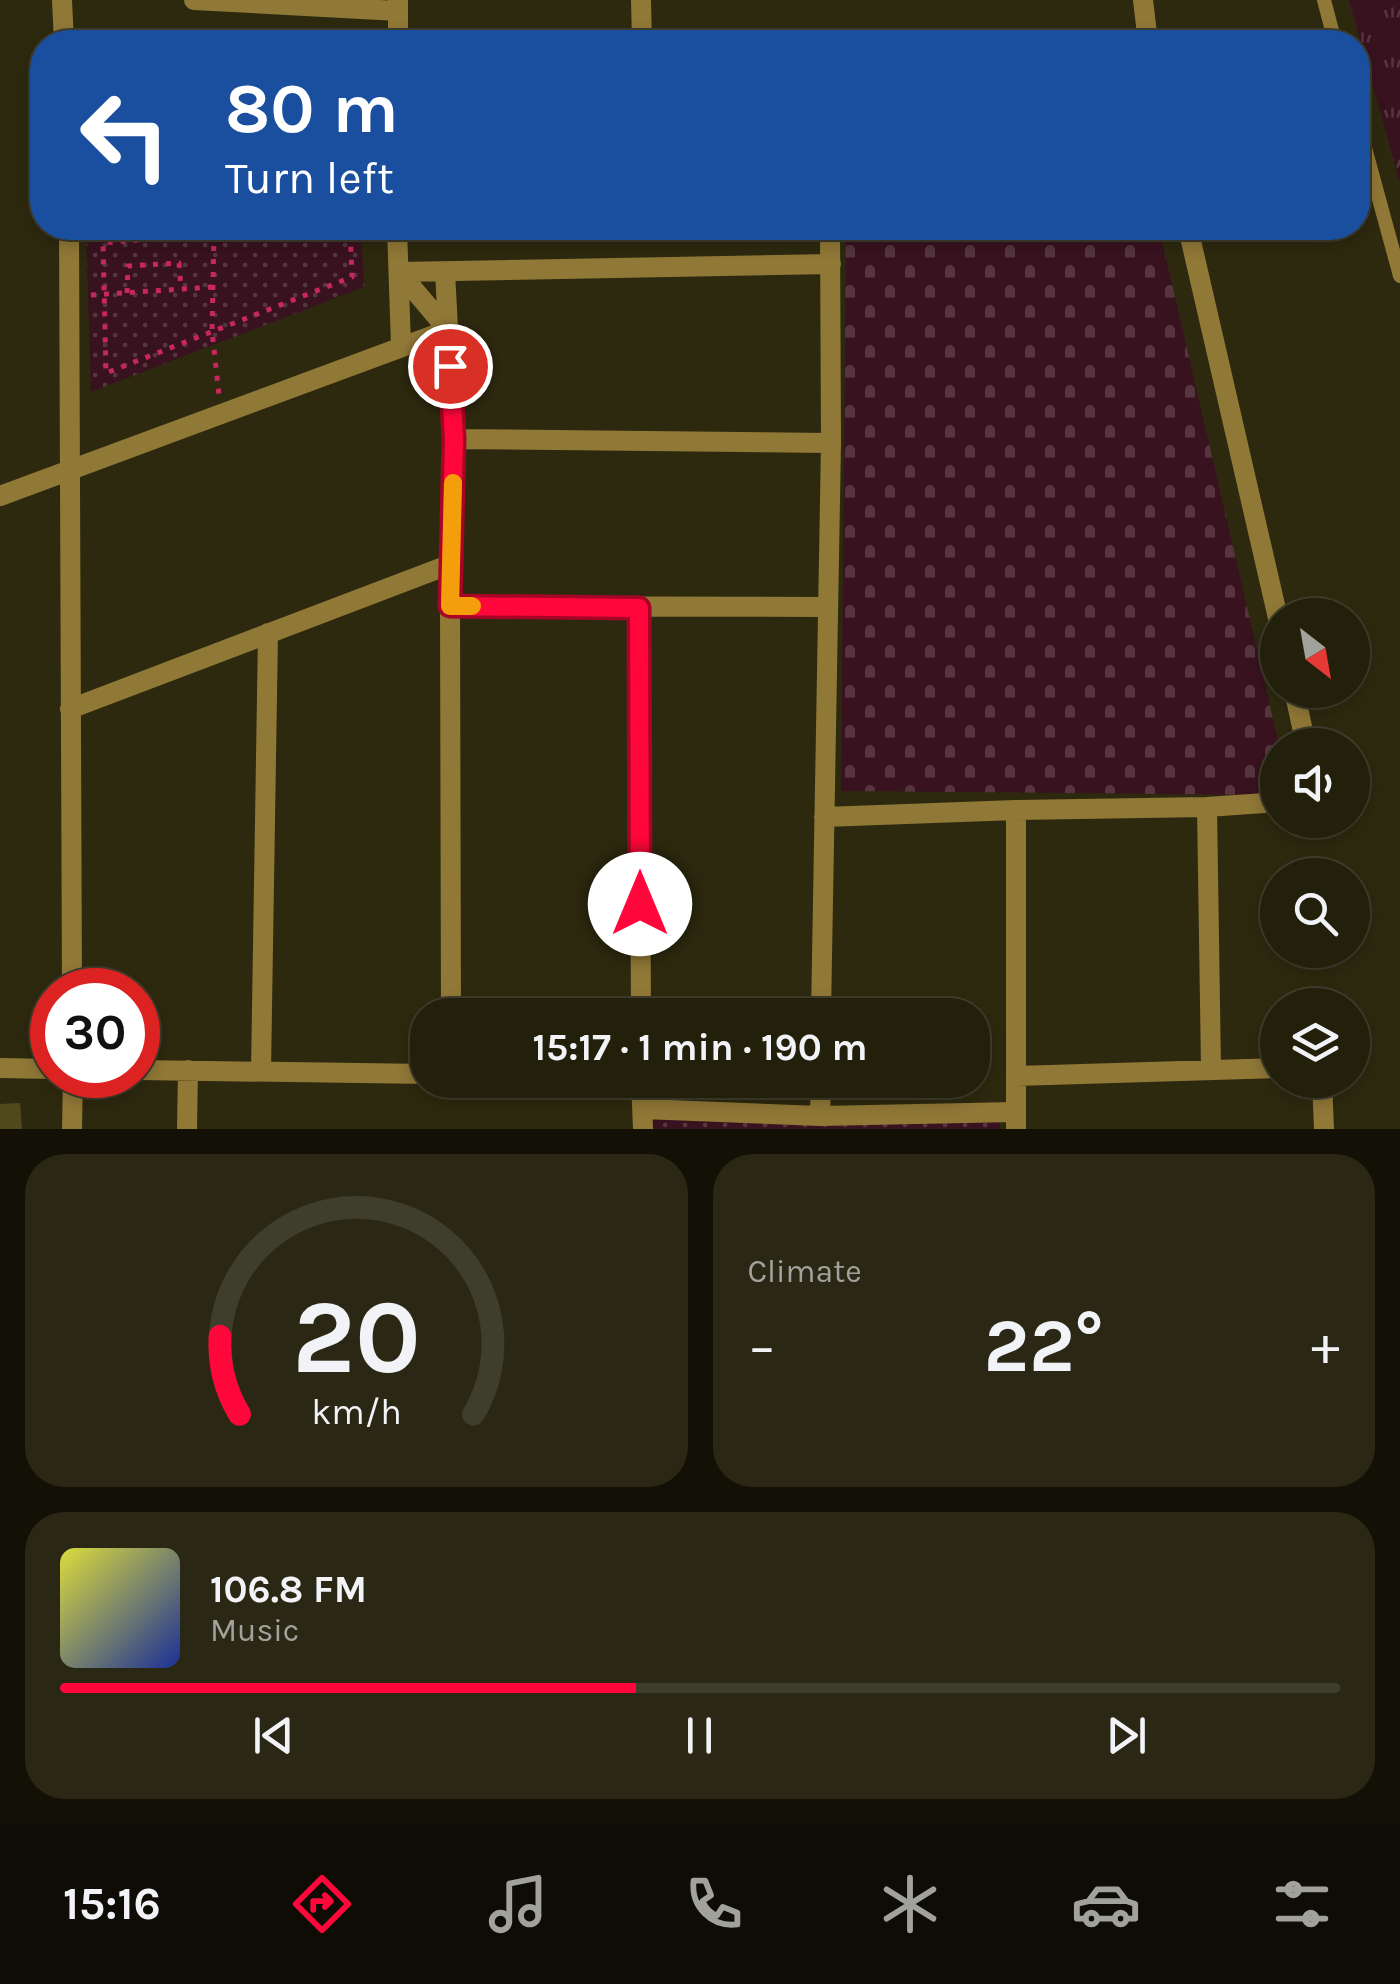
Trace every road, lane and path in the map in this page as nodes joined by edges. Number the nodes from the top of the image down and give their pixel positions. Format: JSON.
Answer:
{"nodes":[{"id":1,"x":62,"y":0,"type":"edge"},
{"id":2,"x":194,"y":0,"type":"edge"},
{"id":3,"x":641,"y":0,"type":"edge"},
{"id":4,"x":1143,"y":0,"type":"edge"},
{"id":5,"x":1324,"y":0,"type":"edge"},
{"id":6,"x":398,"y":6,"type":"edge"},
{"id":7,"x":63,"y":30,"type":"edge"},
{"id":8,"x":642,"y":30,"type":"edge"},
{"id":9,"x":1147,"y":30,"type":"edge"},
{"id":10,"x":1333,"y":30,"type":"edge"},
{"id":11,"x":1370,"y":166,"type":"edge"},
{"id":12,"x":69,"y":240,"type":"edge"},
{"id":13,"x":128,"y":240,"type":"edge"},
{"id":14,"x":214,"y":240,"type":"edge"},
{"id":15,"x":350,"y":240,"type":"edge"},
{"id":16,"x":398,"y":240,"type":"edge"},
{"id":17,"x":830,"y":240,"type":"edge"},
{"id":18,"x":1191,"y":240,"type":"edge"},
{"id":19,"x":830,"y":264,"type":"junction"},
{"id":20,"x":399,"y":272,"type":"junction"},
{"id":21,"x":445,"y":272,"type":"junction"},
{"id":22,"x":1400,"y":276,"type":"edge"},
{"id":23,"x":213,"y":286,"type":"junction"},
{"id":24,"x":181,"y":289,"type":"junction"},
{"id":25,"x":128,"y":293,"type":"junction"},
{"id":26,"x":104,"y":294,"type":"junction"},
{"id":27,"x":426,"y":304,"type":"junction"},
{"id":28,"x":448,"y":330,"type":"junction"},
{"id":29,"x":212,"y":332,"type":"junction"},
{"id":30,"x":401,"y":346,"type":"junction"},
{"id":31,"x":221,"y":414,"type":"junction"},
{"id":32,"x":454,"y":439,"type":"junction"},
{"id":33,"x":831,"y":442,"type":"junction"},
{"id":34,"x":70,"y":470,"type":"junction"},
{"id":35,"x":0,"y":496,"type":"edge"},
{"id":36,"x":451,"y":564,"type":"junction"},
{"id":37,"x":1273,"y":598,"type":"edge"},
{"id":38,"x":450,"y":606,"type":"junction"},
{"id":39,"x":827,"y":607,"type":"junction"},
{"id":40,"x":639,"y":608,"type":"junction"},
{"id":41,"x":268,"y":633,"type":"junction"},
{"id":42,"x":70,"y":710,"type":"junction"},
{"id":43,"x":1260,"y":803,"type":"edge"},
{"id":44,"x":1207,"y":807,"type":"junction"},
{"id":45,"x":1016,"y":810,"type":"junction"},
{"id":46,"x":824,"y":817,"type":"junction"},
{"id":47,"x":72,"y":968,"type":"edge"},
{"id":48,"x":451,"y":998,"type":"edge"},
{"id":49,"x":641,"y":998,"type":"edge"},
{"id":50,"x":822,"y":998,"type":"edge"},
{"id":51,"x":0,"y":1068,"type":"edge"},
{"id":52,"x":30,"y":1068,"type":"edge"},
{"id":53,"x":1260,"y":1068,"type":"edge"},
{"id":54,"x":1211,"y":1069,"type":"junction"},
{"id":55,"x":160,"y":1070,"type":"edge"},
{"id":56,"x":188,"y":1070,"type":"junction"},
{"id":57,"x":260,"y":1072,"type":"junction"},
{"id":58,"x":410,"y":1074,"type":"edge"},
{"id":59,"x":1016,"y":1076,"type":"junction"},
{"id":60,"x":73,"y":1098,"type":"edge"},
{"id":61,"x":820,"y":1098,"type":"edge"},
{"id":62,"x":1323,"y":1098,"type":"edge"},
{"id":63,"x":820,"y":1116,"type":"junction"},
{"id":64,"x":643,"y":1119,"type":"edge"},
{"id":65,"x":1016,"y":1120,"type":"edge"},
{"id":66,"x":72,"y":1129,"type":"edge"},
{"id":67,"x":188,"y":1129,"type":"edge"},
{"id":68,"x":1324,"y":1129,"type":"edge"}],
"edges":[{"from":1,"to":7,"type":"street"},
{"from":2,"to":6,"type":"street"},
{"from":3,"to":8,"type":"street"},
{"from":4,"to":9,"type":"street"},
{"from":5,"to":10,"type":"lane"},
{"from":11,"to":22,"type":"lane"},
{"from":12,"to":34,"type":"street"},
{"from":13,"to":26,"type":"path"},
{"from":14,"to":23,"type":"path"},
{"from":15,"to":29,"type":"path"},
{"from":16,"to":20,"type":"street"},
{"from":17,"to":19,"type":"street"},
{"from":18,"to":37,"type":"street"},
{"from":19,"to":21,"type":"street"},
{"from":19,"to":33,"type":"street"},
{"from":20,"to":21,"type":"street"},
{"from":20,"to":27,"type":"street"},
{"from":20,"to":30,"type":"street"},
{"from":21,"to":27,"type":"street"},
{"from":21,"to":28,"type":"street"},
{"from":23,"to":24,"type":"path"},
{"from":23,"to":29,"type":"path"},
{"from":24,"to":25,"type":"path"},
{"from":24,"to":25,"type":"path"},
{"from":25,"to":26,"type":"path"},
{"from":26,"to":29,"type":"path"},
{"from":27,"to":28,"type":"street"},
{"from":27,"to":30,"type":"street"},
{"from":28,"to":30,"type":"street"},
{"from":28,"to":32,"type":"street"},
{"from":29,"to":31,"type":"path"},
{"from":30,"to":31,"type":"street"},
{"from":31,"to":34,"type":"street"},
{"from":32,"to":33,"type":"street"},
{"from":32,"to":36,"type":"street"},
{"from":33,"to":39,"type":"street"},
{"from":34,"to":35,"type":"street"},
{"from":34,"to":42,"type":"street"},
{"from":36,"to":38,"type":"street"},
{"from":36,"to":41,"type":"street"},
{"from":38,"to":40,"type":"street"},
{"from":38,"to":48,"type":"street"},
{"from":39,"to":40,"type":"street"},
{"from":39,"to":46,"type":"street"},
{"from":40,"to":49,"type":"street"},
{"from":41,"to":42,"type":"street"},
{"from":41,"to":57,"type":"street"},
{"from":42,"to":47,"type":"street"},
{"from":43,"to":44,"type":"street"},
{"from":44,"to":45,"type":"street"},
{"from":44,"to":54,"type":"street"},
{"from":45,"to":46,"type":"street"},
{"from":45,"to":59,"type":"street"},
{"from":46,"to":50,"type":"street"},
{"from":51,"to":52,"type":"street"},
{"from":53,"to":54,"type":"street"},
{"from":54,"to":59,"type":"street"},
{"from":55,"to":56,"type":"street"},
{"from":56,"to":57,"type":"street"},
{"from":56,"to":67,"type":"street"},
{"from":57,"to":58,"type":"street"},
{"from":59,"to":65,"type":"street"},
{"from":60,"to":66,"type":"street"},
{"from":61,"to":63,"type":"street"},
{"from":62,"to":68,"type":"street"},
{"from":63,"to":64,"type":"street"},
{"from":63,"to":65,"type":"street"}]}
